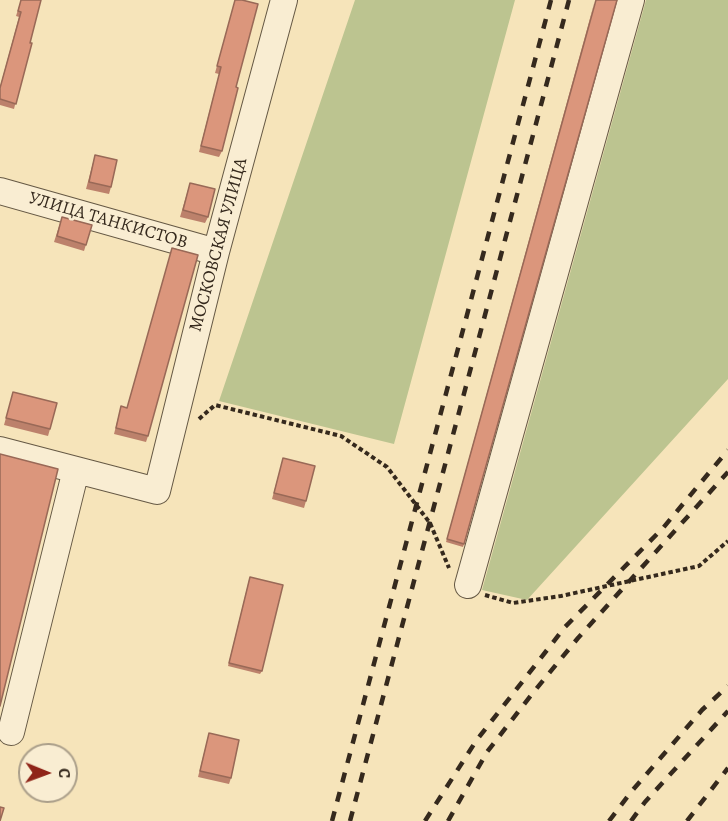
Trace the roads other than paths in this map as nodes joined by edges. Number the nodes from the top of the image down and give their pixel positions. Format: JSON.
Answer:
{"nodes":[{"id":1,"x":284,"y":0,"type":"edge"},
{"id":2,"x":631,"y":0,"type":"edge"},
{"id":3,"x":0,"y":190,"type":"edge"},
{"id":4,"x":216,"y":252,"type":"junction"},
{"id":5,"x":0,"y":450,"type":"edge"},
{"id":6,"x":76,"y":470,"type":"junction"},
{"id":7,"x":468,"y":585,"type":"road end"},
{"id":8,"x":11,"y":732,"type":"dead end"}],
"edges":[{"from":1,"to":4,"type":"street","name":"МОСКОВСКАЯ УЛИЦА"},
{"from":2,"to":7,"type":"street"},
{"from":3,"to":4,"type":"street","name":"УЛИЦА ТАНКИСТОВ"},
{"from":4,"to":6,"type":"street","name":"МОСКОВСКАЯ УЛИЦА"},
{"from":5,"to":6,"type":"street"},
{"from":6,"to":8,"type":"street"}]}
